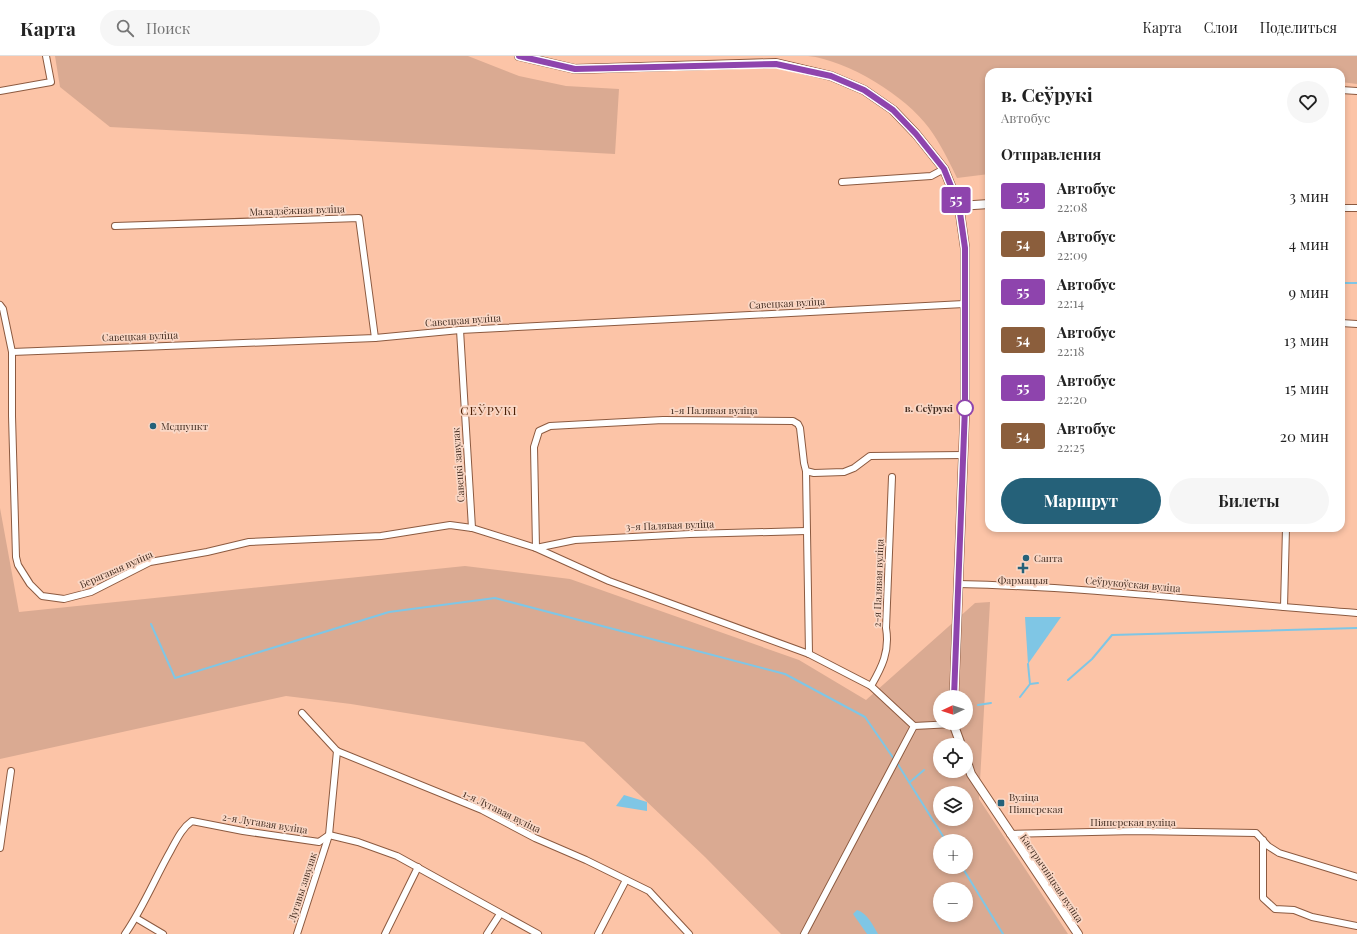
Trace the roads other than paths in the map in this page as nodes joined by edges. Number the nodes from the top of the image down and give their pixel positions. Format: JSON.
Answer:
{"nodes":[{"id":1,"x":46,"y":56,"type":"edge"},
{"id":2,"x":519,"y":56,"type":"edge"},
{"id":3,"x":1345,"y":90,"type":"edge"},
{"id":4,"x":0,"y":91,"type":"edge"},
{"id":5,"x":1357,"y":91,"type":"edge"},
{"id":6,"x":944,"y":169,"type":"junction"},
{"id":7,"x":842,"y":182,"type":"dead end"},
{"id":8,"x":985,"y":204,"type":"edge"},
{"id":9,"x":959,"y":206,"type":"junction"},
{"id":10,"x":1345,"y":208,"type":"edge"},
{"id":11,"x":1357,"y":208,"type":"edge"},
{"id":12,"x":115,"y":226,"type":"dead end"},
{"id":13,"x":964,"y":304,"type":"junction"},
{"id":14,"x":0,"y":305,"type":"edge"},
{"id":15,"x":1345,"y":323,"type":"edge"},
{"id":16,"x":1357,"y":324,"type":"edge"},
{"id":17,"x":460,"y":330,"type":"junction"},
{"id":18,"x":375,"y":338,"type":"junction"},
{"id":19,"x":12,"y":352,"type":"junction"},
{"id":20,"x":963,"y":455,"type":"junction"},
{"id":21,"x":806,"y":471,"type":"junction"},
{"id":22,"x":892,"y":477,"type":"dead end"},
{"id":23,"x":472,"y":528,"type":"junction"},
{"id":24,"x":806,"y":531,"type":"junction"},
{"id":25,"x":1286,"y":532,"type":"edge"},
{"id":26,"x":536,"y":548,"type":"junction"},
{"id":27,"x":958,"y":584,"type":"junction"},
{"id":28,"x":1284,"y":607,"type":"junction"},
{"id":29,"x":1357,"y":613,"type":"edge"},
{"id":30,"x":809,"y":654,"type":"junction"},
{"id":31,"x":871,"y":686,"type":"junction"},
{"id":32,"x":954,"y":690,"type":"edge"},
{"id":33,"x":302,"y":713,"type":"dead end"},
{"id":34,"x":933,"y":725,"type":"edge"},
{"id":35,"x":914,"y":726,"type":"junction"},
{"id":36,"x":336,"y":751,"type":"junction"},
{"id":37,"x":11,"y":771,"type":"dead end"},
{"id":38,"x":973,"y":777,"type":"edge"},
{"id":39,"x":1010,"y":834,"type":"junction"},
{"id":40,"x":329,"y":835,"type":"junction"},
{"id":41,"x":1263,"y":840,"type":"junction"},
{"id":42,"x":0,"y":848,"type":"edge"},
{"id":43,"x":418,"y":867,"type":"junction"},
{"id":44,"x":1357,"y":877,"type":"edge"},
{"id":45,"x":626,"y":880,"type":"junction"},
{"id":46,"x":500,"y":914,"type":"junction"},
{"id":47,"x":136,"y":918,"type":"junction"},
{"id":48,"x":1357,"y":926,"type":"edge"},
{"id":49,"x":125,"y":934,"type":"edge"},
{"id":50,"x":163,"y":934,"type":"edge"},
{"id":51,"x":297,"y":934,"type":"edge"},
{"id":52,"x":385,"y":934,"type":"edge"},
{"id":53,"x":487,"y":934,"type":"edge"},
{"id":54,"x":538,"y":934,"type":"edge"},
{"id":55,"x":598,"y":934,"type":"edge"},
{"id":56,"x":689,"y":934,"type":"edge"},
{"id":57,"x":804,"y":934,"type":"edge"},
{"id":58,"x":1078,"y":934,"type":"edge"}],
"edges":[{"from":1,"to":4,"type":"street"},
{"from":2,"to":6,"type":"street"},
{"from":3,"to":5,"type":"street"},
{"from":6,"to":7,"type":"street"},
{"from":6,"to":9,"type":"street"},
{"from":8,"to":9,"type":"street"},
{"from":9,"to":13,"type":"street"},
{"from":10,"to":11,"type":"street"},
{"from":12,"to":18,"type":"street","name":"Маладзёжная вуліца"},
{"from":13,"to":17,"type":"street","name":"Савецкая вуліца"},
{"from":13,"to":20,"type":"street"},
{"from":14,"to":19,"type":"street"},
{"from":15,"to":16,"type":"street"},
{"from":17,"to":18,"type":"street","name":"Савецкая вуліца"},
{"from":17,"to":23,"type":"street","name":"Савецкі завулак"},
{"from":18,"to":19,"type":"street","name":"Савецкая вуліца"},
{"from":19,"to":23,"type":"street","name":"Берагавая вуліца"},
{"from":20,"to":21,"type":"street"},
{"from":20,"to":27,"type":"street"},
{"from":21,"to":24,"type":"street","name":"1-я Палявая вуліца"},
{"from":21,"to":26,"type":"street","name":"1-я Палявая вуліца"},
{"from":22,"to":31,"type":"street","name":"2-я Палявая вуліца"},
{"from":23,"to":26,"type":"street","name":"Берагавая вуліца"},
{"from":24,"to":26,"type":"street","name":"3-я Палявая вуліца"},
{"from":24,"to":30,"type":"street","name":"1-я Палявая вуліца"},
{"from":25,"to":28,"type":"street"},
{"from":26,"to":30,"type":"street","name":"Берагавая вуліца"},
{"from":27,"to":28,"type":"street","name":"Сеўрукоўская вуліца"},
{"from":27,"to":32,"type":"street"},
{"from":28,"to":29,"type":"street","name":"Сеўрукоўская вуліца"},
{"from":30,"to":31,"type":"street","name":"Берагавая вуліца"},
{"from":31,"to":35,"type":"street","name":"Берагавая вуліца"},
{"from":33,"to":36,"type":"street","name":"1-я Лугавая вуліца"},
{"from":34,"to":35,"type":"street"},
{"from":35,"to":57,"type":"street"},
{"from":36,"to":40,"type":"street","name":"Лугавы завулак"},
{"from":36,"to":45,"type":"street","name":"1-я Лугавая вуліца"},
{"from":37,"to":42,"type":"street"},
{"from":38,"to":39,"type":"street","name":"Кастрычніцкая вуліца"},
{"from":39,"to":41,"type":"street","name":"Піянерская вуліца"},
{"from":39,"to":58,"type":"street","name":"Кастрычніцкая вуліца"},
{"from":40,"to":43,"type":"street"},
{"from":40,"to":47,"type":"street","name":"2-я Лугавая вуліца"},
{"from":40,"to":51,"type":"street","name":"Лугавы завулак"},
{"from":41,"to":44,"type":"street"},
{"from":41,"to":48,"type":"street"},
{"from":43,"to":46,"type":"street"},
{"from":43,"to":52,"type":"street"},
{"from":45,"to":55,"type":"street"},
{"from":45,"to":56,"type":"street","name":"1-я Лугавая вуліца"},
{"from":46,"to":53,"type":"street"},
{"from":46,"to":54,"type":"street"},
{"from":47,"to":49,"type":"street","name":"2-я Лугавая вуліца"},
{"from":47,"to":50,"type":"street"}]}
